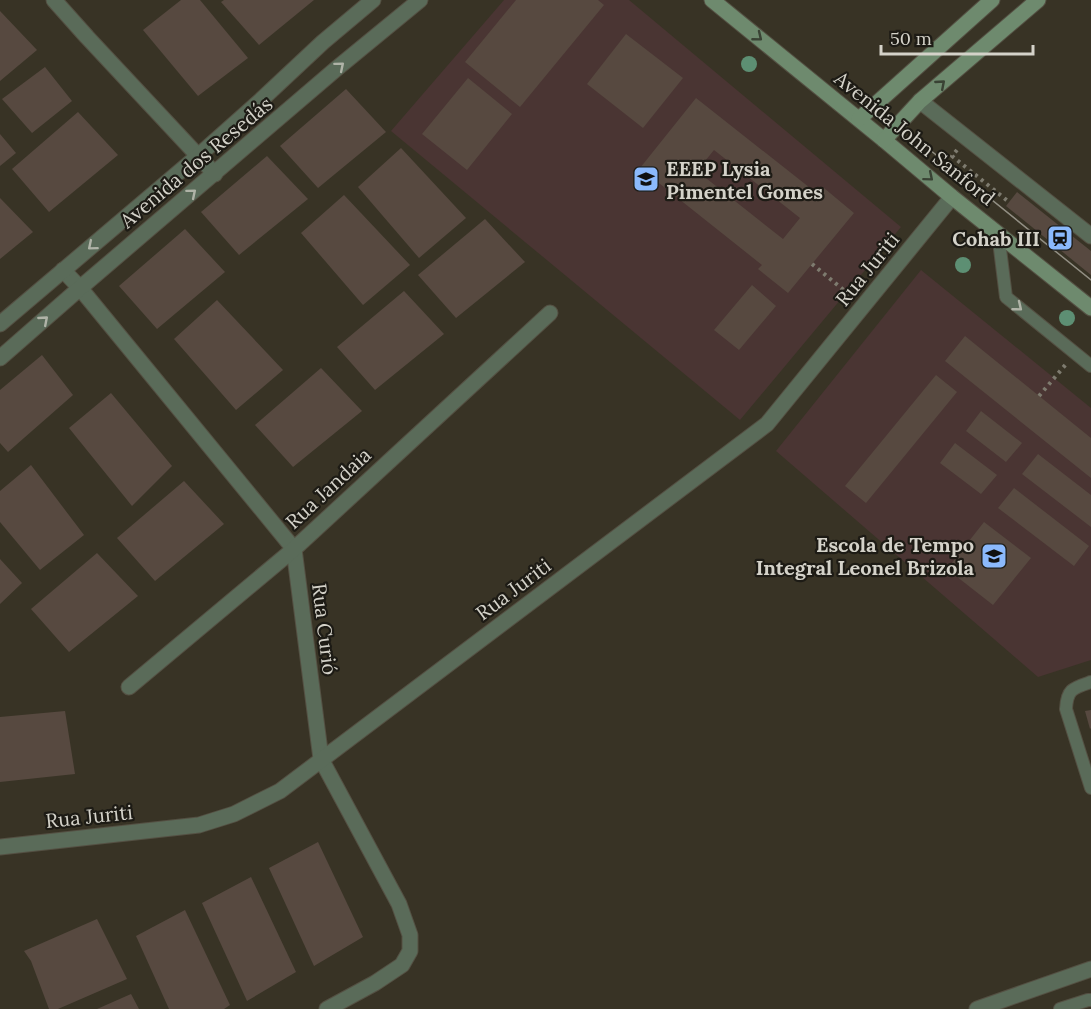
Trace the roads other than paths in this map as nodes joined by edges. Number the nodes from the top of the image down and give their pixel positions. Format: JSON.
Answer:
{"nodes":[{"id":1,"x":54,"y":0,"type":"edge"},
{"id":2,"x":373,"y":0,"type":"edge"},
{"id":3,"x":420,"y":0,"type":"edge"},
{"id":4,"x":712,"y":0,"type":"edge"},
{"id":5,"x":992,"y":0,"type":"edge"},
{"id":6,"x":1038,"y":0,"type":"edge"},
{"id":7,"x":920,"y":101,"type":"junction"},
{"id":8,"x":859,"y":119,"type":"junction"},
{"id":9,"x":884,"y":140,"type":"junction"},
{"id":10,"x":198,"y":156,"type":"junction"},
{"id":11,"x":215,"y":174,"type":"junction"},
{"id":12,"x":952,"y":197,"type":"junction"},
{"id":13,"x":998,"y":233,"type":"junction"},
{"id":14,"x":1090,"y":234,"type":"edge"},
{"id":15,"x":63,"y":270,"type":"junction"},
{"id":16,"x":80,"y":288,"type":"junction"},
{"id":17,"x":1091,"y":308,"type":"edge"},
{"id":18,"x":550,"y":313,"type":"dead end"},
{"id":19,"x":0,"y":324,"type":"edge"},
{"id":20,"x":0,"y":358,"type":"edge"},
{"id":21,"x":1091,"y":366,"type":"edge"},
{"id":22,"x":294,"y":549,"type":"junction"},
{"id":23,"x":1091,"y":682,"type":"edge"},
{"id":24,"x":129,"y":687,"type":"dead end"},
{"id":25,"x":321,"y":759,"type":"junction"},
{"id":26,"x":1091,"y":788,"type":"edge"},
{"id":27,"x":0,"y":847,"type":"edge"},
{"id":28,"x":1091,"y":969,"type":"edge"},
{"id":29,"x":1090,"y":1000,"type":"edge"},
{"id":30,"x":327,"y":1009,"type":"edge"},
{"id":31,"x":977,"y":1009,"type":"edge"},
{"id":32,"x":1060,"y":1009,"type":"edge"}],
"edges":[{"from":1,"to":10,"type":"street"},
{"from":2,"to":10,"type":"street","name":"Avenida dos Resedás"},
{"from":11,"to":3,"type":"street","name":"Avenida dos Resedás","one_way":true},
{"from":4,"to":8,"type":"main road","name":"Avenida John Sanford","one_way":true},
{"from":5,"to":8,"type":"main road"},
{"from":7,"to":6,"type":"main road","one_way":true},
{"from":7,"to":9,"type":"main road"},
{"from":7,"to":14,"type":"street"},
{"from":8,"to":9,"type":"main road","name":"Avenida John Sanford"},
{"from":9,"to":12,"type":"main road","name":"Avenida John Sanford","one_way":true},
{"from":10,"to":11,"type":"street"},
{"from":10,"to":15,"type":"street","name":"Avenida dos Resedás","one_way":true},
{"from":16,"to":11,"type":"street","name":"Avenida dos Resedás","one_way":true},
{"from":12,"to":13,"type":"main road","name":"Avenida John Sanford"},
{"from":12,"to":25,"type":"street","name":"Rua Juriti"},
{"from":13,"to":17,"type":"main road","name":"Avenida John Sanford"},
{"from":13,"to":21,"type":"lane","one_way":true},
{"from":15,"to":16,"type":"street"},
{"from":15,"to":19,"type":"street","name":"Avenida dos Resedás"},
{"from":20,"to":16,"type":"street","name":"Avenida dos Resedás","one_way":true},
{"from":16,"to":22,"type":"street"},
{"from":18,"to":22,"type":"street","name":"Rua Jandaia"},
{"from":22,"to":24,"type":"street","name":"Rua Jandaia"},
{"from":22,"to":25,"type":"street","name":"Rua Curió"},
{"from":23,"to":26,"type":"lane"},
{"from":25,"to":27,"type":"street","name":"Rua Juriti"},
{"from":25,"to":30,"type":"street","name":"Rua Curió"},
{"from":28,"to":31,"type":"street"},
{"from":29,"to":32,"type":"lane"}]}
